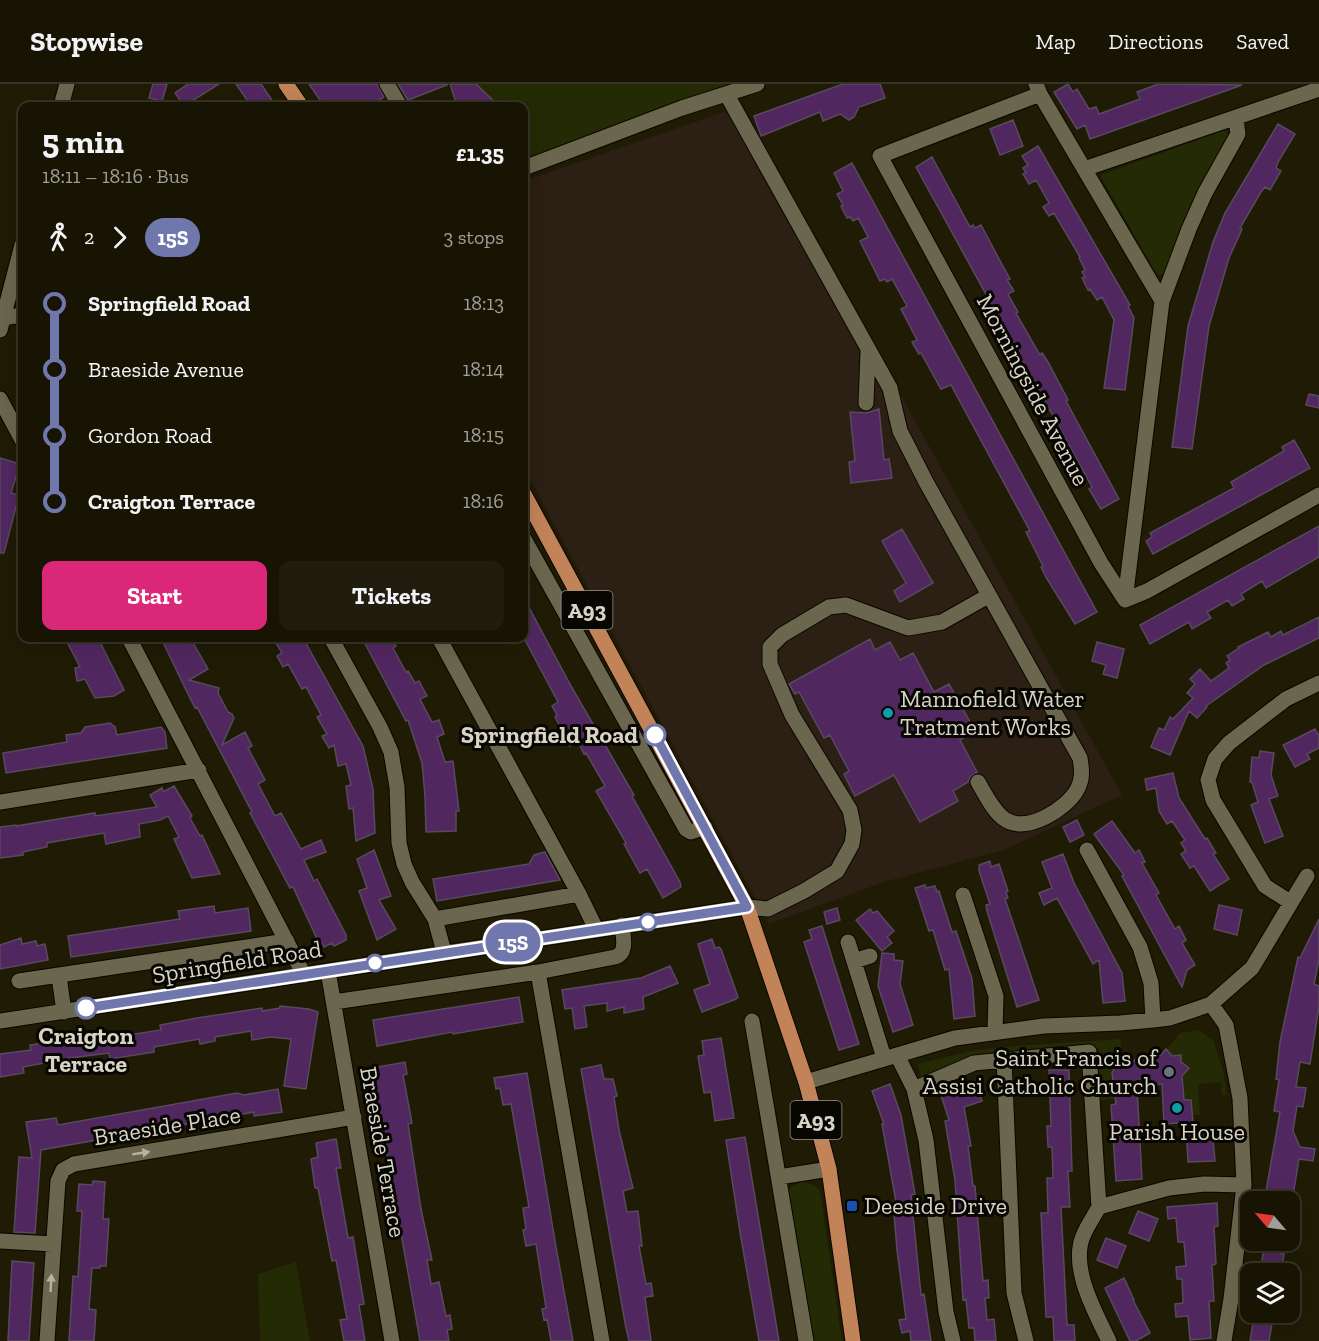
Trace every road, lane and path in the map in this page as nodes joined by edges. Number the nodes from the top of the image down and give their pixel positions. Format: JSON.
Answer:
{"nodes":[{"id":1,"x":67,"y":84,"type":"edge"},
{"id":2,"x":286,"y":84,"type":"edge"},
{"id":3,"x":387,"y":84,"type":"edge"},
{"id":4,"x":757,"y":84,"type":"edge"},
{"id":5,"x":1038,"y":89,"type":"edge"},
{"id":6,"x":1319,"y":89,"type":"edge"},
{"id":7,"x":727,"y":94,"type":"junction"},
{"id":8,"x":62,"y":102,"type":"edge"},
{"id":9,"x":298,"y":102,"type":"edge"},
{"id":10,"x":398,"y":102,"type":"edge"},
{"id":11,"x":1236,"y":119,"type":"junction"},
{"id":12,"x":528,"y":166,"type":"edge"},
{"id":13,"x":1084,"y":169,"type":"junction"},
{"id":14,"x":18,"y":260,"type":"edge"},
{"id":15,"x":1162,"y":301,"type":"junction"},
{"id":16,"x":18,"y":316,"type":"edge"},
{"id":17,"x":1,"y":322,"type":"edge"},
{"id":18,"x":868,"y":352,"type":"junction"},
{"id":19,"x":0,"y":399,"type":"edge"},
{"id":20,"x":866,"y":403,"type":"dead end"},
{"id":21,"x":18,"y":433,"type":"edge"},
{"id":22,"x":1319,"y":495,"type":"edge"},
{"id":23,"x":528,"y":501,"type":"edge"},
{"id":24,"x":528,"y":546,"type":"edge"},
{"id":25,"x":988,"y":596,"type":"junction"},
{"id":26,"x":1125,"y":600,"type":"junction"},
{"id":27,"x":131,"y":642,"type":"edge"},
{"id":28,"x":333,"y":642,"type":"edge"},
{"id":29,"x":441,"y":642,"type":"edge"},
{"id":30,"x":1319,"y":683,"type":"edge"},
{"id":31,"x":199,"y":770,"type":"junction"},
{"id":32,"x":978,"y":782,"type":"dead end"},
{"id":33,"x":0,"y":802,"type":"edge"},
{"id":34,"x":705,"y":826,"type":"junction"},
{"id":35,"x":1087,"y":850,"type":"dead end"},
{"id":36,"x":1307,"y":876,"type":"dead end"},
{"id":37,"x":579,"y":894,"type":"junction"},
{"id":38,"x":963,"y":895,"type":"dead end"},
{"id":39,"x":1290,"y":903,"type":"junction"},
{"id":40,"x":747,"y":907,"type":"junction"},
{"id":41,"x":435,"y":919,"type":"junction"},
{"id":42,"x":622,"y":925,"type":"junction"},
{"id":43,"x":596,"y":929,"type":"junction"},
{"id":44,"x":287,"y":941,"type":"junction"},
{"id":45,"x":848,"y":942,"type":"dead end"},
{"id":46,"x":444,"y":952,"type":"junction"},
{"id":47,"x":870,"y":956,"type":"dead end"},
{"id":48,"x":854,"y":961,"type":"junction"},
{"id":49,"x":328,"y":971,"type":"junction"},
{"id":50,"x":538,"y":972,"type":"junction"},
{"id":51,"x":304,"y":975,"type":"junction"},
{"id":52,"x":59,"y":976,"type":"junction"},
{"id":53,"x":19,"y":981,"type":"dead end"},
{"id":54,"x":334,"y":1002,"type":"junction"},
{"id":55,"x":1211,"y":1004,"type":"junction"},
{"id":56,"x":64,"y":1012,"type":"junction"},
{"id":57,"x":1153,"y":1020,"type":"junction"},
{"id":58,"x":0,"y":1021,"type":"edge"},
{"id":59,"x":752,"y":1021,"type":"dead end"},
{"id":60,"x":995,"y":1032,"type":"junction"},
{"id":61,"x":890,"y":1056,"type":"junction"},
{"id":62,"x":1004,"y":1060,"type":"junction"},
{"id":63,"x":806,"y":1082,"type":"junction"},
{"id":64,"x":914,"y":1089,"type":"junction"},
{"id":65,"x":354,"y":1117,"type":"junction"},
{"id":66,"x":829,"y":1169,"type":"junction"},
{"id":67,"x":779,"y":1177,"type":"junction"},
{"id":68,"x":1244,"y":1185,"type":"junction"},
{"id":69,"x":1099,"y":1207,"type":"junction"},
{"id":70,"x":0,"y":1241,"type":"edge"},
{"id":71,"x":53,"y":1244,"type":"junction"},
{"id":72,"x":47,"y":1341,"type":"edge"},
{"id":73,"x":392,"y":1341,"type":"edge"},
{"id":74,"x":602,"y":1341,"type":"edge"},
{"id":75,"x":806,"y":1341,"type":"edge"},
{"id":76,"x":854,"y":1341,"type":"edge"},
{"id":77,"x":952,"y":1341,"type":"edge"},
{"id":78,"x":1026,"y":1341,"type":"edge"},
{"id":79,"x":1109,"y":1341,"type":"edge"},
{"id":80,"x":1224,"y":1341,"type":"edge"}],
"edges":[{"from":1,"to":8,"type":"street"},
{"from":2,"to":9,"type":"main road"},
{"from":3,"to":10,"type":"street"},
{"from":4,"to":7,"type":"street"},
{"from":5,"to":13,"type":"street"},
{"from":5,"to":26,"type":"street","name":"Morningside Avenue"},
{"from":6,"to":11,"type":"street"},
{"from":7,"to":12,"type":"street"},
{"from":7,"to":18,"type":"street"},
{"from":11,"to":13,"type":"street"},
{"from":11,"to":15,"type":"street"},
{"from":13,"to":15,"type":"street"},
{"from":14,"to":17,"type":"street"},
{"from":15,"to":26,"type":"street"},
{"from":16,"to":17,"type":"street"},
{"from":18,"to":20,"type":"street"},
{"from":18,"to":25,"type":"street"},
{"from":19,"to":21,"type":"street"},
{"from":22,"to":26,"type":"street"},
{"from":23,"to":34,"type":"main road","number":"A93"},
{"from":24,"to":34,"type":"street"},
{"from":25,"to":32,"type":"street"},
{"from":25,"to":40,"type":"street","name":"Springfield Road"},
{"from":27,"to":31,"type":"street"},
{"from":28,"to":41,"type":"street"},
{"from":29,"to":37,"type":"street"},
{"from":30,"to":39,"type":"street"},
{"from":31,"to":33,"type":"street"},
{"from":31,"to":44,"type":"street"},
{"from":34,"to":40,"type":"main road","number":"A93"},
{"from":35,"to":57,"type":"street"},
{"from":36,"to":39,"type":"street"},
{"from":37,"to":41,"type":"street"},
{"from":37,"to":43,"type":"street"},
{"from":38,"to":60,"type":"street"},
{"from":39,"to":55,"type":"street"},
{"from":40,"to":42,"type":"street","name":"Springfield Road"},
{"from":40,"to":63,"type":"main road","number":"A93"},
{"from":41,"to":46,"type":"street"},
{"from":42,"to":43,"type":"street","name":"Springfield Road"},
{"from":42,"to":50,"type":"street"},
{"from":43,"to":46,"type":"street","name":"Springfield Road"},
{"from":44,"to":51,"type":"street"},
{"from":44,"to":52,"type":"street"},
{"from":45,"to":48,"type":"street"},
{"from":46,"to":49,"type":"street","name":"Springfield Road"},
{"from":47,"to":48,"type":"street"},
{"from":48,"to":61,"type":"street"},
{"from":49,"to":51,"type":"street","name":"Springfield Road"},
{"from":49,"to":54,"type":"street","name":"Braeside Terrace"},
{"from":50,"to":54,"type":"street"},
{"from":50,"to":74,"type":"street"},
{"from":51,"to":56,"type":"street","name":"Springfield Road"},
{"from":52,"to":53,"type":"street"},
{"from":52,"to":56,"type":"street"},
{"from":54,"to":65,"type":"street","name":"Braeside Terrace"},
{"from":55,"to":57,"type":"street"},
{"from":55,"to":68,"type":"street"},
{"from":56,"to":58,"type":"street","name":"Springfield Road"},
{"from":57,"to":60,"type":"street"},
{"from":59,"to":67,"type":"street"},
{"from":60,"to":61,"type":"street"},
{"from":61,"to":63,"type":"street"},
{"from":61,"to":64,"type":"street"},
{"from":62,"to":64,"type":"street"},
{"from":62,"to":69,"type":"street"},
{"from":62,"to":78,"type":"street"},
{"from":63,"to":66,"type":"main road","number":"A93"},
{"from":64,"to":77,"type":"street"},
{"from":71,"to":65,"type":"street","name":"Braeside Place","one_way":true},
{"from":65,"to":73,"type":"street","name":"Braeside Terrace"},
{"from":66,"to":67,"type":"street"},
{"from":66,"to":76,"type":"main road","number":"A93"},
{"from":67,"to":75,"type":"street"},
{"from":68,"to":69,"type":"street"},
{"from":68,"to":80,"type":"street"},
{"from":69,"to":79,"type":"street"},
{"from":70,"to":71,"type":"street"},
{"from":72,"to":71,"type":"street","name":"Braeside Place","one_way":true}]}
